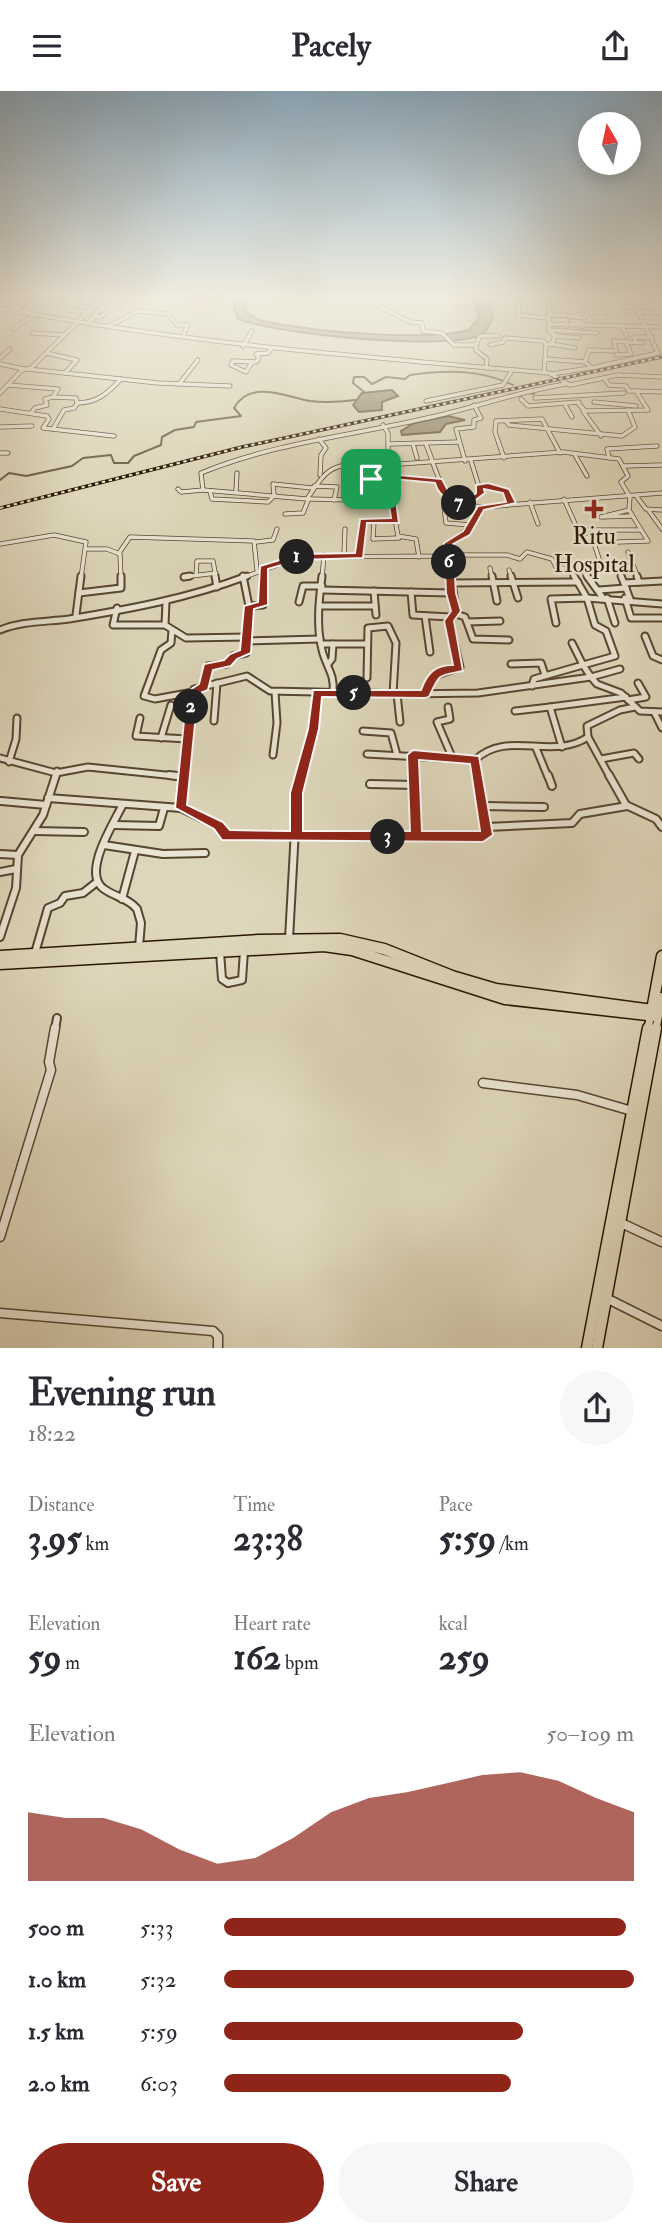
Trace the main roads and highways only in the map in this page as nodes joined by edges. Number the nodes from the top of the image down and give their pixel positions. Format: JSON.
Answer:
{"nodes":[{"id":1,"x":0,"y":956,"type":"edge"},
{"id":2,"x":662,"y":956,"type":"edge"},
{"id":3,"x":0,"y":964,"type":"edge"},
{"id":4,"x":662,"y":997,"type":"edge"},
{"id":5,"x":657,"y":1013,"type":"edge"},
{"id":6,"x":587,"y":1348,"type":"edge"},
{"id":7,"x":597,"y":1348,"type":"edge"}],
"edges":[{"from":1,"to":5,"type":"highway"},
{"from":2,"to":5,"type":"highway"},
{"from":3,"to":5,"type":"highway"},
{"from":4,"to":5,"type":"highway"},
{"from":5,"to":6,"type":"main road"},
{"from":5,"to":7,"type":"main road"}]}
